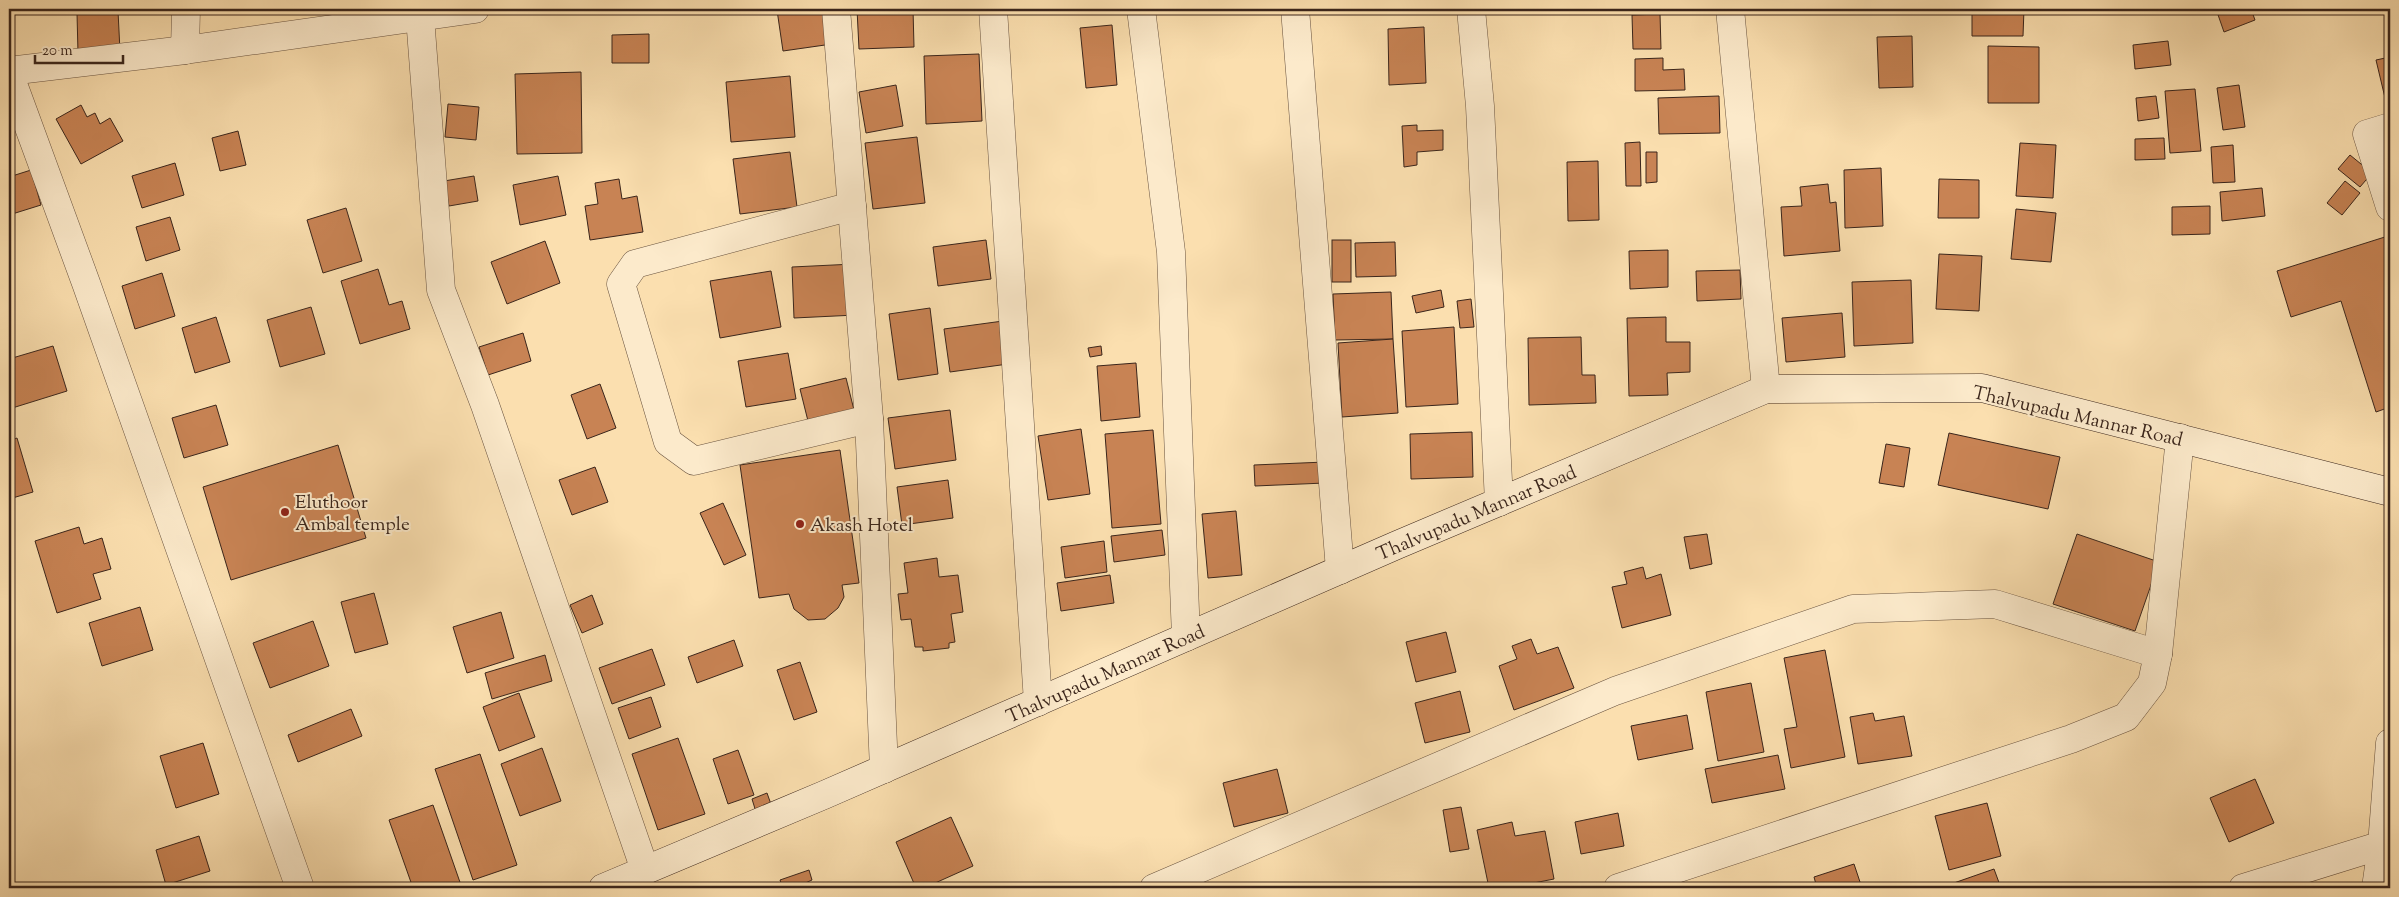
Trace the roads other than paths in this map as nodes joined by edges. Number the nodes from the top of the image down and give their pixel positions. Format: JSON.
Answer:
{"nodes":[{"id":1,"x":186,"y":9,"type":"edge"},
{"id":2,"x":475,"y":9,"type":"edge"},
{"id":3,"x":836,"y":9,"type":"edge"},
{"id":4,"x":993,"y":9,"type":"edge"},
{"id":5,"x":1141,"y":9,"type":"edge"},
{"id":6,"x":1295,"y":9,"type":"edge"},
{"id":7,"x":1471,"y":9,"type":"edge"},
{"id":8,"x":1730,"y":9,"type":"edge"},
{"id":9,"x":420,"y":17,"type":"junction"},
{"id":10,"x":185,"y":50,"type":"junction"},
{"id":11,"x":9,"y":72,"type":"edge"},
{"id":12,"x":2390,"y":127,"type":"edge"},
{"id":13,"x":852,"y":206,"type":"junction"},
{"id":14,"x":2390,"y":207,"type":"edge"},
{"id":15,"x":1766,"y":389,"type":"junction"},
{"id":16,"x":869,"y":419,"type":"junction"},
{"id":17,"x":2180,"y":438,"type":"junction"},
{"id":18,"x":2390,"y":492,"type":"edge"},
{"id":19,"x":1499,"y":502,"type":"junction"},
{"id":20,"x":1340,"y":570,"type":"junction"},
{"id":21,"x":1186,"y":637,"type":"junction"},
{"id":22,"x":2158,"y":654,"type":"junction"},
{"id":23,"x":1038,"y":702,"type":"junction"},
{"id":24,"x":2390,"y":742,"type":"edge"},
{"id":25,"x":884,"y":769,"type":"junction"},
{"id":26,"x":2382,"y":845,"type":"junction"},
{"id":27,"x":645,"y":870,"type":"junction"},
{"id":28,"x":300,"y":888,"type":"edge"},
{"id":29,"x":603,"y":888,"type":"edge"},
{"id":30,"x":1154,"y":888,"type":"edge"},
{"id":31,"x":1618,"y":888,"type":"edge"},
{"id":32,"x":2243,"y":888,"type":"edge"},
{"id":33,"x":2376,"y":888,"type":"edge"}],
"edges":[{"from":1,"to":10,"type":"street"},
{"from":2,"to":9,"type":"street"},
{"from":3,"to":13,"type":"street"},
{"from":4,"to":23,"type":"street"},
{"from":5,"to":21,"type":"street"},
{"from":6,"to":20,"type":"street"},
{"from":7,"to":19,"type":"street"},
{"from":8,"to":15,"type":"street"},
{"from":9,"to":10,"type":"street"},
{"from":9,"to":27,"type":"street"},
{"from":10,"to":11,"type":"street"},
{"from":11,"to":28,"type":"street"},
{"from":12,"to":14,"type":"street"},
{"from":13,"to":16,"type":"street"},
{"from":13,"to":16,"type":"street"},
{"from":15,"to":17,"type":"street","name":"Thalvupadu Mannar Road"},
{"from":15,"to":19,"type":"street","name":"Thalvupadu Mannar Road"},
{"from":16,"to":25,"type":"street"},
{"from":17,"to":18,"type":"street","name":"Thalvupadu Mannar Road"},
{"from":17,"to":22,"type":"street"},
{"from":19,"to":20,"type":"street","name":"Thalvupadu Mannar Road"},
{"from":20,"to":21,"type":"street","name":"Thalvupadu Mannar Road"},
{"from":21,"to":23,"type":"street","name":"Thalvupadu Mannar Road"},
{"from":22,"to":30,"type":"street"},
{"from":22,"to":31,"type":"street"},
{"from":23,"to":25,"type":"street","name":"Thalvupadu Mannar Road"},
{"from":24,"to":26,"type":"street"},
{"from":25,"to":27,"type":"street","name":"Thalvupadu Mannar Road"},
{"from":26,"to":32,"type":"street"},
{"from":26,"to":33,"type":"street"},
{"from":27,"to":29,"type":"street","name":"Thalvupadu Mannar Road"}]}
